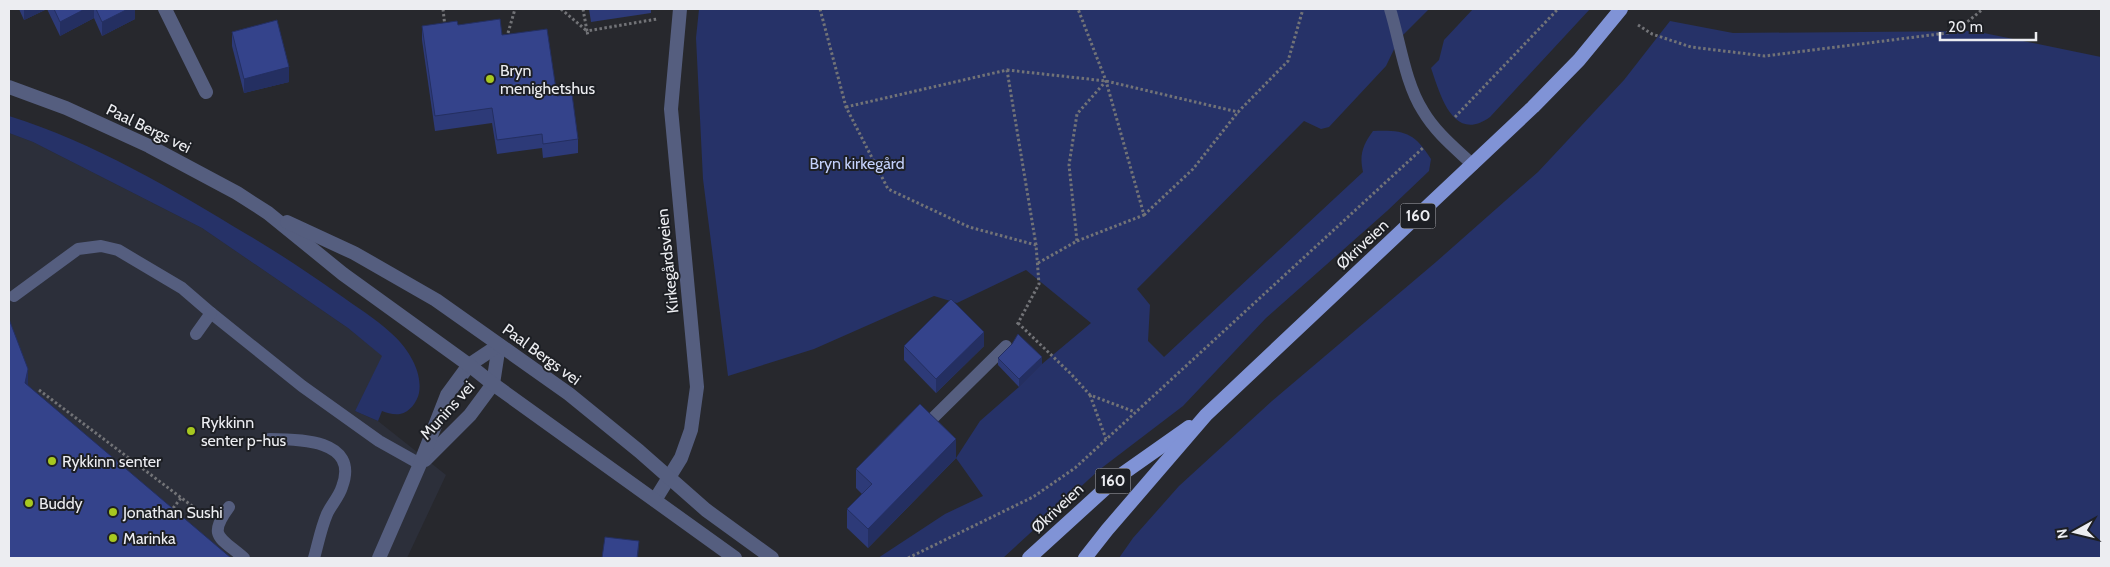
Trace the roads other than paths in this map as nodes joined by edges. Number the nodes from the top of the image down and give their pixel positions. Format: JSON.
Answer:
{"nodes":[{"id":1,"x":165,"y":9,"type":"edge"},
{"id":2,"x":1390,"y":9,"type":"edge"},
{"id":3,"x":1620,"y":10,"type":"edge"},
{"id":4,"x":680,"y":12,"type":"edge"},
{"id":5,"x":9,"y":87,"type":"edge"},
{"id":6,"x":206,"y":92,"type":"dead end"},
{"id":7,"x":1473,"y":165,"type":"junction"},
{"id":8,"x":268,"y":213,"type":"junction"},
{"id":9,"x":14,"y":296,"type":"dead end"},
{"id":10,"x":211,"y":313,"type":"junction"},
{"id":11,"x":196,"y":334,"type":"dead end"},
{"id":12,"x":500,"y":345,"type":"junction"},
{"id":13,"x":1006,"y":346,"type":"road end"},
{"id":14,"x":469,"y":365,"type":"junction"},
{"id":15,"x":493,"y":384,"type":"junction"},
{"id":16,"x":1206,"y":415,"type":"junction"},
{"id":17,"x":934,"y":416,"type":"edge"},
{"id":18,"x":268,"y":439,"type":"dead end"},
{"id":19,"x":420,"y":464,"type":"junction"},
{"id":20,"x":669,"y":477,"type":"junction"},
{"id":21,"x":654,"y":500,"type":"junction"},
{"id":22,"x":229,"y":507,"type":"dead end"},
{"id":23,"x":244,"y":558,"type":"edge"},
{"id":24,"x":314,"y":558,"type":"edge"},
{"id":25,"x":379,"y":558,"type":"edge"},
{"id":26,"x":735,"y":558,"type":"edge"},
{"id":27,"x":772,"y":558,"type":"edge"},
{"id":28,"x":1029,"y":558,"type":"edge"},
{"id":29,"x":1085,"y":558,"type":"edge"}],
"edges":[{"from":1,"to":6,"type":"street"},
{"from":2,"to":7,"type":"lane"},
{"from":3,"to":7,"type":"main road","name":"Økriveien","number":"160"},
{"from":4,"to":20,"type":"street","name":"Kirkegårdsveien"},
{"from":5,"to":8,"type":"street","name":"Paal Bergs vei"},
{"from":7,"to":16,"type":"main road","name":"Økriveien","number":"160"},
{"from":8,"to":12,"type":"street","name":"Paal Bergs vei"},
{"from":8,"to":14,"type":"street","name":"Paal Bergs vei"},
{"from":9,"to":10,"type":"lane"},
{"from":10,"to":11,"type":"lane"},
{"from":10,"to":19,"type":"lane"},
{"from":12,"to":14,"type":"street","name":"Munins vei"},
{"from":12,"to":15,"type":"street","name":"Munins vei"},
{"from":12,"to":20,"type":"street","name":"Paal Bergs vei"},
{"from":13,"to":17,"type":"lane"},
{"from":14,"to":15,"type":"street","name":"Paal Bergs vei"},
{"from":14,"to":19,"type":"street","name":"Munins vei"},
{"from":15,"to":19,"type":"street","name":"Munins vei"},
{"from":15,"to":21,"type":"street","name":"Paal Bergs vei"},
{"from":16,"to":28,"type":"main road","name":"Økriveien","number":"160"},
{"from":16,"to":29,"type":"main road","name":"Økriveien","number":"160"},
{"from":18,"to":24,"type":"lane"},
{"from":19,"to":25,"type":"street","name":"Munins vei"},
{"from":20,"to":21,"type":"street","name":"Kirkegårdsveien"},
{"from":20,"to":27,"type":"street","name":"Paal Bergs vei"},
{"from":21,"to":26,"type":"street","name":"Paal Bergs vei"},
{"from":22,"to":23,"type":"lane"}]}
